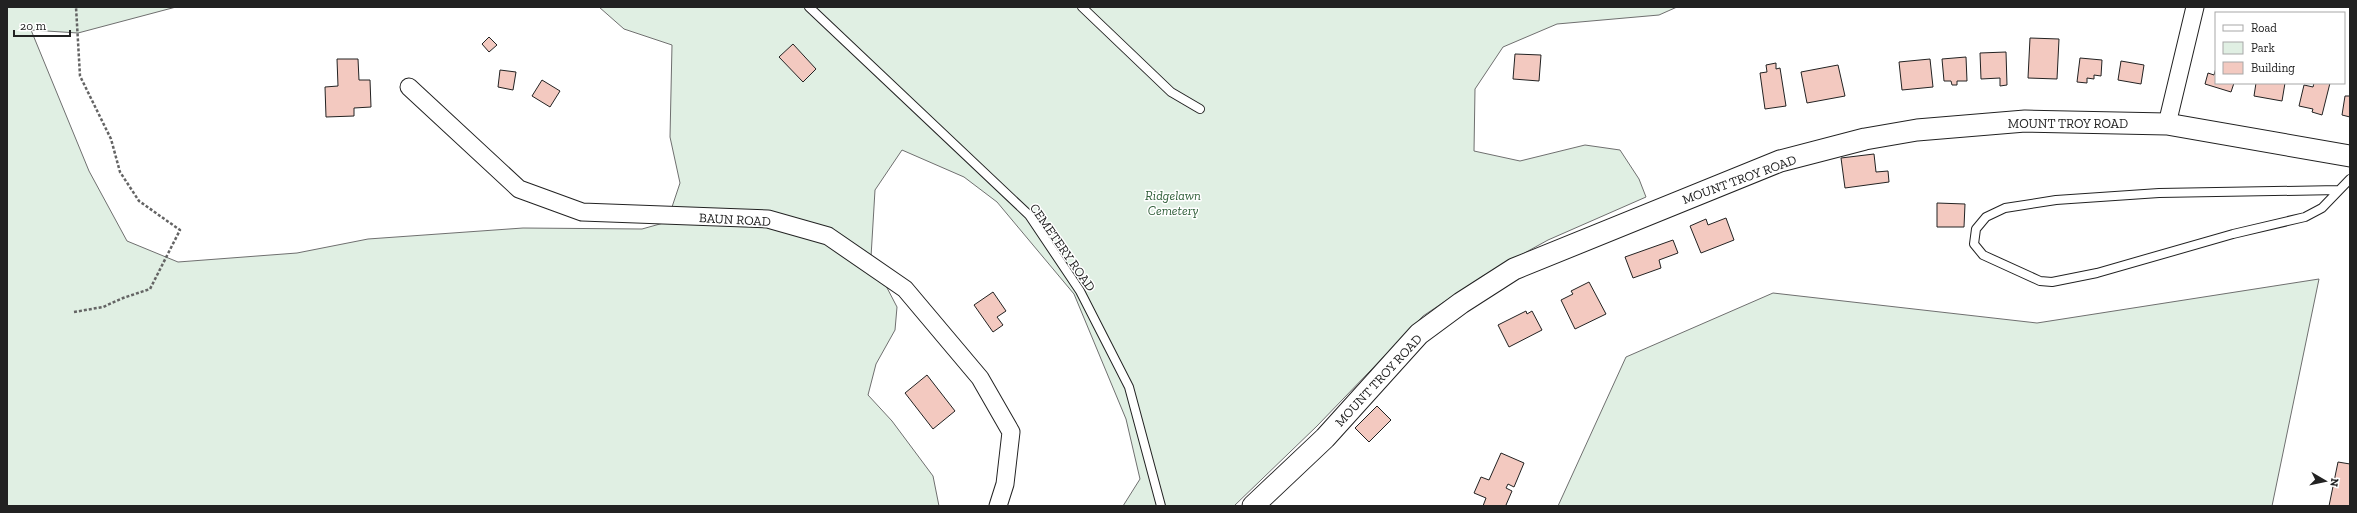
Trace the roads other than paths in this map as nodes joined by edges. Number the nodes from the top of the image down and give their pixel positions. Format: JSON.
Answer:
{"nodes":[{"id":1,"x":809,"y":7,"type":"edge"},
{"id":2,"x":1082,"y":7,"type":"edge"},
{"id":3,"x":2195,"y":7,"type":"edge"},
{"id":4,"x":409,"y":87,"type":"dead end"},
{"id":5,"x":1200,"y":109,"type":"dead end"},
{"id":6,"x":2167,"y":124,"type":"junction"},
{"id":7,"x":2350,"y":156,"type":"edge"},
{"id":8,"x":2350,"y":178,"type":"edge"},
{"id":9,"x":2339,"y":190,"type":"junction"},
{"id":10,"x":998,"y":506,"type":"edge"},
{"id":11,"x":1161,"y":506,"type":"edge"},
{"id":12,"x":1253,"y":506,"type":"edge"}],
"edges":[{"from":1,"to":11,"type":"lane","name":"CEMETERY ROAD"},
{"from":2,"to":5,"type":"lane"},
{"from":3,"to":6,"type":"street"},
{"from":4,"to":10,"type":"street","name":"BAUN ROAD"},
{"from":6,"to":7,"type":"street","name":"MOUNT TROY ROAD"},
{"from":6,"to":12,"type":"street","name":"MOUNT TROY ROAD"},
{"from":8,"to":9,"type":"lane"},
{"from":9,"to":9,"type":"lane"}]}
